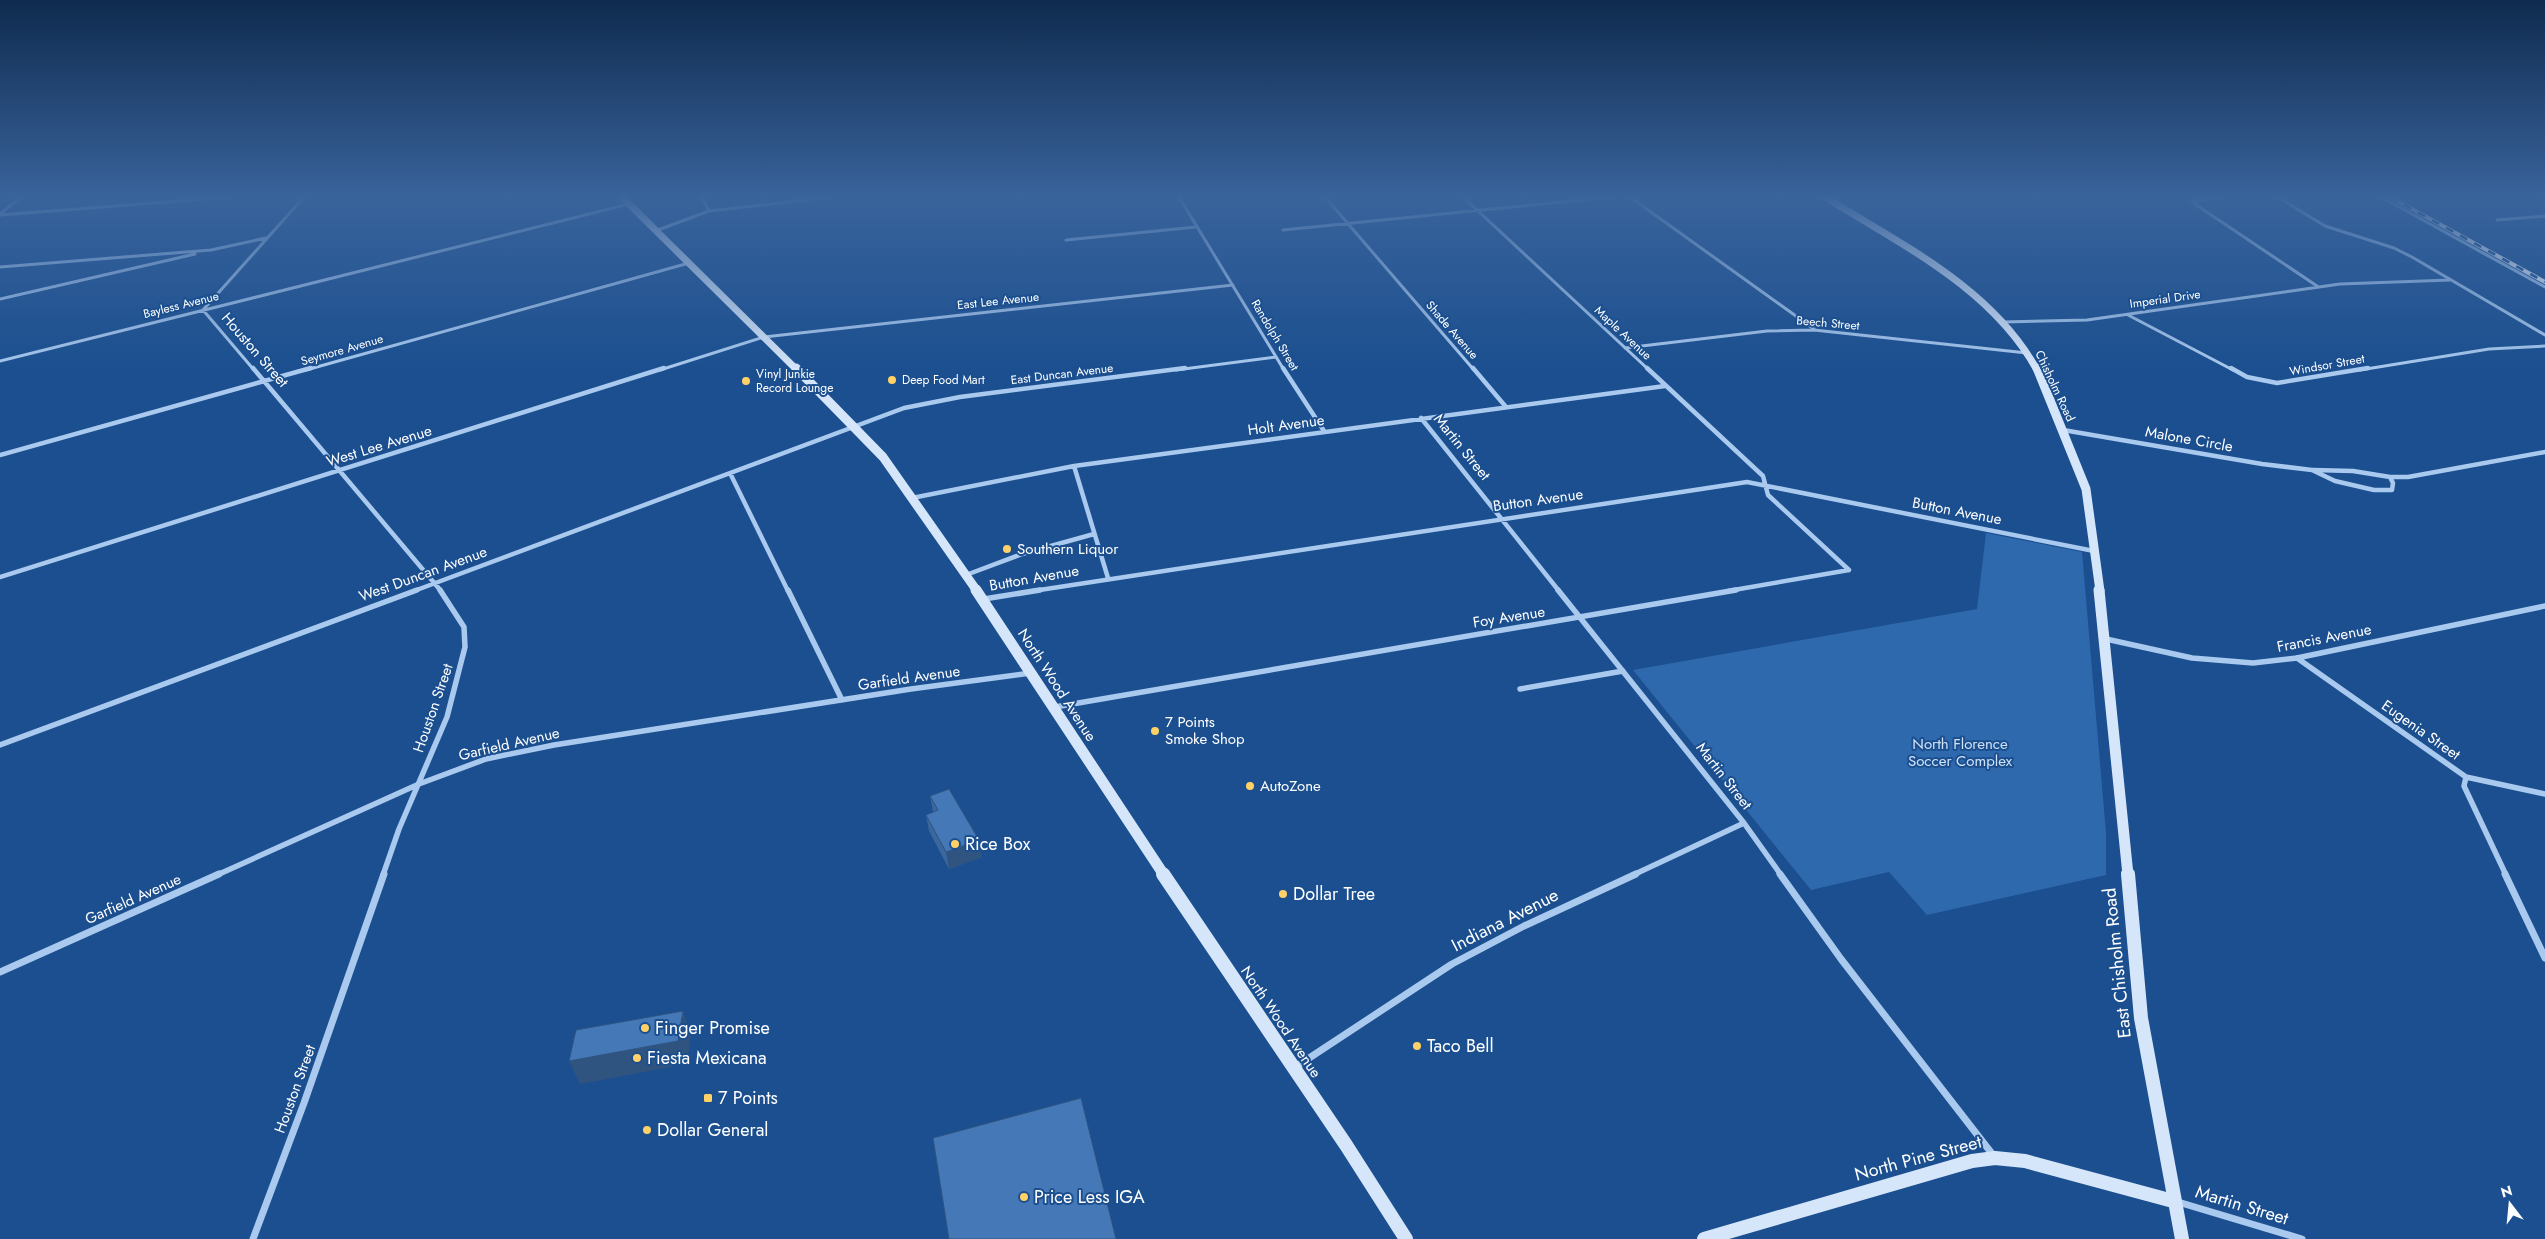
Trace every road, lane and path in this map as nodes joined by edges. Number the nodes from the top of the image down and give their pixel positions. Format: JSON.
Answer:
{"nodes":[{"id":1,"x":151,"y":255,"type":"edge"},
{"id":2,"x":190,"y":255,"type":"edge"},
{"id":3,"x":251,"y":255,"type":"edge"},
{"id":4,"x":425,"y":255,"type":"edge"},
{"id":5,"x":680,"y":255,"type":"edge"},
{"id":6,"x":1214,"y":255,"type":"edge"},
{"id":7,"x":1375,"y":255,"type":"edge"},
{"id":8,"x":1525,"y":255,"type":"edge"},
{"id":9,"x":1710,"y":255,"type":"edge"},
{"id":10,"x":1918,"y":255,"type":"edge"},
{"id":11,"x":2268,"y":255,"type":"edge"},
{"id":12,"x":2406,"y":255,"type":"edge"},
{"id":13,"x":2486,"y":255,"type":"edge"},
{"id":14,"x":688,"y":263,"type":"junction"},
{"id":15,"x":0,"y":267,"type":"edge"},
{"id":16,"x":2450,"y":280,"type":"junction"},
{"id":17,"x":1233,"y":285,"type":"junction"},
{"id":18,"x":2317,"y":287,"type":"junction"},
{"id":19,"x":2545,"y":287,"type":"edge"},
{"id":20,"x":0,"y":299,"type":"edge"},
{"id":21,"x":203,"y":310,"type":"junction"},
{"id":22,"x":2128,"y":314,"type":"junction"},
{"id":23,"x":2003,"y":322,"type":"junction"},
{"id":24,"x":1814,"y":330,"type":"junction"},
{"id":25,"x":2545,"y":335,"type":"edge"},
{"id":26,"x":764,"y":337,"type":"junction"},
{"id":27,"x":2545,"y":346,"type":"edge"},
{"id":28,"x":1625,"y":348,"type":"junction"},
{"id":29,"x":2028,"y":353,"type":"junction"},
{"id":30,"x":1276,"y":357,"type":"junction"},
{"id":31,"x":0,"y":360,"type":"edge"},
{"id":32,"x":265,"y":381,"type":"junction"},
{"id":33,"x":1665,"y":386,"type":"junction"},
{"id":34,"x":1506,"y":407,"type":"junction"},
{"id":35,"x":1421,"y":418,"type":"junction"},
{"id":36,"x":853,"y":426,"type":"junction"},
{"id":37,"x":2063,"y":430,"type":"junction"},
{"id":38,"x":1324,"y":431,"type":"junction"},
{"id":39,"x":2545,"y":452,"type":"edge"},
{"id":40,"x":0,"y":455,"type":"edge"},
{"id":41,"x":1074,"y":466,"type":"junction"},
{"id":42,"x":341,"y":470,"type":"junction"},
{"id":43,"x":2312,"y":470,"type":"junction"},
{"id":44,"x":730,"y":473,"type":"junction"},
{"id":45,"x":2390,"y":477,"type":"junction"},
{"id":46,"x":1765,"y":485,"type":"junction"},
{"id":47,"x":912,"y":498,"type":"junction"},
{"id":48,"x":1502,"y":518,"type":"junction"},
{"id":49,"x":1094,"y":534,"type":"junction"},
{"id":50,"x":2095,"y":551,"type":"junction"},
{"id":51,"x":966,"y":575,"type":"junction"},
{"id":52,"x":0,"y":578,"type":"edge"},
{"id":53,"x":1108,"y":578,"type":"junction"},
{"id":54,"x":436,"y":583,"type":"junction"},
{"id":55,"x":983,"y":599,"type":"junction"},
{"id":56,"x":2545,"y":606,"type":"edge"},
{"id":57,"x":1581,"y":618,"type":"junction"},
{"id":58,"x":2106,"y":638,"type":"junction"},
{"id":59,"x":2296,"y":658,"type":"junction"},
{"id":60,"x":1623,"y":671,"type":"junction"},
{"id":61,"x":1032,"y":673,"type":"junction"},
{"id":62,"x":2109,"y":680,"type":"joint"},
{"id":63,"x":1520,"y":689,"type":"dead end"},
{"id":64,"x":842,"y":700,"type":"junction"},
{"id":65,"x":1054,"y":707,"type":"junction"},
{"id":66,"x":0,"y":745,"type":"edge"},
{"id":67,"x":2466,"y":777,"type":"junction"},
{"id":68,"x":419,"y":784,"type":"junction"},
{"id":69,"x":2545,"y":794,"type":"edge"},
{"id":70,"x":1744,"y":824,"type":"junction"},
{"id":71,"x":2545,"y":958,"type":"edge"},
{"id":72,"x":0,"y":972,"type":"edge"},
{"id":73,"x":1294,"y":1068,"type":"junction"},
{"id":74,"x":1995,"y":1158,"type":"junction"},
{"id":75,"x":2173,"y":1201,"type":"junction"},
{"id":76,"x":253,"y":1239,"type":"edge"},
{"id":77,"x":1406,"y":1239,"type":"edge"},
{"id":78,"x":1704,"y":1239,"type":"edge"},
{"id":79,"x":2182,"y":1239,"type":"edge"},
{"id":80,"x":2302,"y":1239,"type":"edge"}],
"edges":[{"from":1,"to":15,"type":"street"},
{"from":2,"to":20,"type":"street"},
{"from":3,"to":21,"type":"street","name":"Houston Street"},
{"from":4,"to":21,"type":"street","name":"Bayless Avenue"},
{"from":5,"to":14,"type":"main road","name":"North Wood Avenue"},
{"from":6,"to":17,"type":"street","name":"Randolph Street"},
{"from":7,"to":34,"type":"street","name":"Shade Avenue"},
{"from":8,"to":28,"type":"street","name":"Maple Avenue"},
{"from":9,"to":24,"type":"street"},
{"from":10,"to":23,"type":"main road","name":"Chisholm Road"},
{"from":11,"to":18,"type":"street"},
{"from":12,"to":16,"type":"street"},
{"from":13,"to":19,"type":"street"},
{"from":14,"to":26,"type":"main road","name":"North Wood Avenue"},
{"from":14,"to":32,"type":"street","name":"Seymore Avenue"},
{"from":16,"to":18,"type":"street","name":"Imperial Drive"},
{"from":16,"to":25,"type":"street"},
{"from":17,"to":26,"type":"street","name":"East Lee Avenue"},
{"from":17,"to":30,"type":"street","name":"Randolph Street"},
{"from":18,"to":22,"type":"street","name":"Imperial Drive"},
{"from":21,"to":31,"type":"street","name":"Bayless Avenue"},
{"from":21,"to":32,"type":"street","name":"Houston Street"},
{"from":22,"to":23,"type":"street","name":"Imperial Drive"},
{"from":22,"to":27,"type":"street","name":"Windsor Street"},
{"from":23,"to":29,"type":"main road","name":"Chisholm Road"},
{"from":24,"to":28,"type":"street","name":"Beech Street"},
{"from":24,"to":29,"type":"street","name":"Beech Street"},
{"from":26,"to":36,"type":"main road","name":"North Wood Avenue"},
{"from":26,"to":42,"type":"street","name":"West Lee Avenue"},
{"from":28,"to":33,"type":"street","name":"Maple Avenue"},
{"from":29,"to":37,"type":"main road","name":"Chisholm Road"},
{"from":30,"to":36,"type":"street","name":"East Duncan Avenue"},
{"from":30,"to":38,"type":"street","name":"Randolph Street"},
{"from":32,"to":40,"type":"street","name":"Seymore Avenue"},
{"from":32,"to":42,"type":"street","name":"Houston Street"},
{"from":33,"to":34,"type":"street","name":"Holt Avenue"},
{"from":33,"to":46,"type":"street","name":"Maple Avenue"},
{"from":34,"to":35,"type":"street","name":"Holt Avenue"},
{"from":35,"to":38,"type":"street","name":"Holt Avenue"},
{"from":35,"to":48,"type":"street","name":"Martin Street"},
{"from":36,"to":44,"type":"street","name":"West Duncan Avenue"},
{"from":36,"to":47,"type":"main road","name":"North Wood Avenue"},
{"from":37,"to":43,"type":"street","name":"Malone Circle"},
{"from":37,"to":50,"type":"main road","name":"Chisholm Road"},
{"from":38,"to":41,"type":"street","name":"Holt Avenue"},
{"from":39,"to":45,"type":"street","name":"Malone Circle"},
{"from":41,"to":47,"type":"street","name":"Holt Avenue"},
{"from":41,"to":49,"type":"street"},
{"from":42,"to":52,"type":"street","name":"West Lee Avenue"},
{"from":42,"to":54,"type":"street","name":"Houston Street"},
{"from":43,"to":45,"type":"street","name":"Malone Circle"},
{"from":43,"to":45,"type":"street","name":"Malone Circle"},
{"from":44,"to":54,"type":"street","name":"West Duncan Avenue"},
{"from":44,"to":64,"type":"street"},
{"from":46,"to":48,"type":"street","name":"Button Avenue"},
{"from":46,"to":50,"type":"street","name":"Button Avenue"},
{"from":46,"to":57,"type":"street","name":"Foy Avenue"},
{"from":47,"to":51,"type":"main road","name":"North Wood Avenue"},
{"from":48,"to":53,"type":"street","name":"Button Avenue"},
{"from":48,"to":57,"type":"street","name":"Martin Street"},
{"from":49,"to":51,"type":"street"},
{"from":49,"to":53,"type":"street"},
{"from":50,"to":58,"type":"main road","name":"Chisholm Road"},
{"from":51,"to":55,"type":"main road","name":"North Wood Avenue"},
{"from":53,"to":55,"type":"street","name":"Button Avenue"},
{"from":54,"to":66,"type":"street","name":"West Duncan Avenue"},
{"from":54,"to":68,"type":"street","name":"Houston Street"},
{"from":55,"to":61,"type":"main road","name":"North Wood Avenue"},
{"from":56,"to":59,"type":"street","name":"Francis Avenue"},
{"from":57,"to":60,"type":"street","name":"Martin Street"},
{"from":57,"to":65,"type":"street","name":"Foy Avenue"},
{"from":58,"to":59,"type":"street","name":"Francis Avenue"},
{"from":58,"to":62,"type":"main road","name":"Chisholm Road"},
{"from":59,"to":67,"type":"street","name":"Eugenia Street"},
{"from":60,"to":63,"type":"street"},
{"from":60,"to":70,"type":"street","name":"Martin Street"},
{"from":61,"to":64,"type":"street","name":"Garfield Avenue"},
{"from":61,"to":65,"type":"main road","name":"North Wood Avenue"},
{"from":62,"to":75,"type":"main road","name":"East Chisholm Road"},
{"from":64,"to":68,"type":"street","name":"Garfield Avenue"},
{"from":65,"to":73,"type":"main road","name":"North Wood Avenue"},
{"from":67,"to":69,"type":"street"},
{"from":67,"to":71,"type":"street","name":"Eugenia Street"},
{"from":68,"to":72,"type":"street","name":"Garfield Avenue"},
{"from":68,"to":76,"type":"street","name":"Houston Street"},
{"from":70,"to":73,"type":"street","name":"Indiana Avenue"},
{"from":70,"to":74,"type":"street","name":"Martin Street"},
{"from":73,"to":77,"type":"main road","name":"North Wood Avenue"},
{"from":74,"to":75,"type":"main road","name":"North Pine Street"},
{"from":74,"to":78,"type":"main road","name":"North Pine Street"},
{"from":75,"to":79,"type":"main road","name":"East Chisholm Road"},
{"from":75,"to":80,"type":"street","name":"Martin Street"}]}
